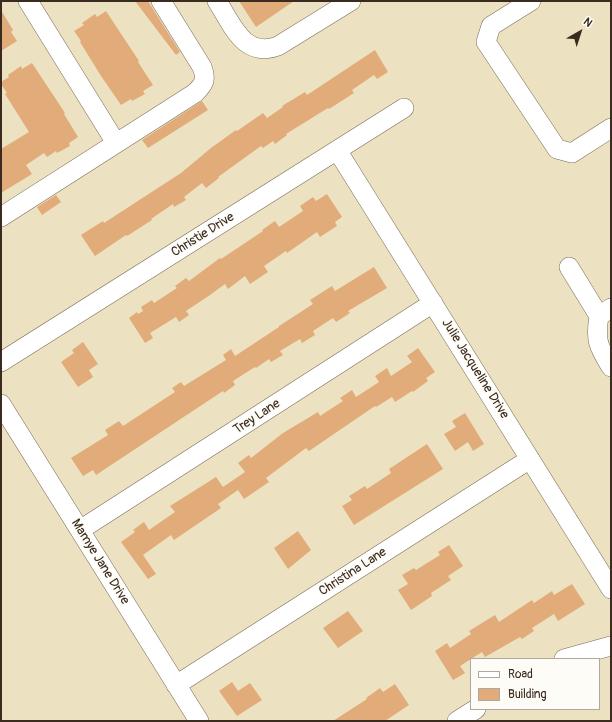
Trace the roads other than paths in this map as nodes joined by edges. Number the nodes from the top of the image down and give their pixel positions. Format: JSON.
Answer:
{"nodes":[{"id":1,"x":28,"y":1,"type":"edge"},
{"id":2,"x":161,"y":1,"type":"edge"},
{"id":3,"x":217,"y":1,"type":"edge"},
{"id":4,"x":352,"y":1,"type":"edge"},
{"id":5,"x":531,"y":1,"type":"edge"},
{"id":6,"x":404,"y":108,"type":"dead end"},
{"id":7,"x":611,"y":128,"type":"edge"},
{"id":8,"x":116,"y":144,"type":"junction"},
{"id":9,"x":337,"y":150,"type":"junction"},
{"id":10,"x":1,"y":217,"type":"edge"},
{"id":11,"x":569,"y":267,"type":"dead end"},
{"id":12,"x":433,"y":303,"type":"junction"},
{"id":13,"x":605,"y":312,"type":"edge"},
{"id":14,"x":1,"y":362,"type":"edge"},
{"id":15,"x":611,"y":367,"type":"edge"},
{"id":16,"x":1,"y":404,"type":"edge"},
{"id":17,"x":530,"y":459,"type":"junction"},
{"id":18,"x":80,"y":530,"type":"junction"},
{"id":19,"x":611,"y":589,"type":"edge"},
{"id":20,"x":611,"y":646,"type":"edge"},
{"id":21,"x":568,"y":658,"type":"edge"},
{"id":22,"x":176,"y":684,"type":"junction"},
{"id":23,"x":474,"y":710,"type":"edge"},
{"id":24,"x":199,"y":721,"type":"edge"},
{"id":25,"x":457,"y":721,"type":"edge"}],
"edges":[{"from":1,"to":8,"type":"street"},
{"from":2,"to":8,"type":"street"},
{"from":3,"to":4,"type":"street"},
{"from":5,"to":7,"type":"street"},
{"from":6,"to":9,"type":"street","name":"Christie Drive"},
{"from":8,"to":10,"type":"street"},
{"from":9,"to":12,"type":"street","name":"Julie Jacqueline Drive"},
{"from":9,"to":14,"type":"street","name":"Christie Drive"},
{"from":11,"to":13,"type":"street"},
{"from":12,"to":17,"type":"street","name":"Julie Jacqueline Drive"},
{"from":12,"to":18,"type":"street","name":"Trey Lane"},
{"from":13,"to":15,"type":"street"},
{"from":16,"to":18,"type":"street","name":"Mamye Jane Drive"},
{"from":17,"to":19,"type":"street","name":"Julie Jacqueline Drive"},
{"from":17,"to":22,"type":"street","name":"Christina Lane"},
{"from":18,"to":22,"type":"street","name":"Mamye Jane Drive"},
{"from":20,"to":21,"type":"street"},
{"from":22,"to":24,"type":"street","name":"Mamye Jane Drive"},
{"from":23,"to":25,"type":"street"}]}
